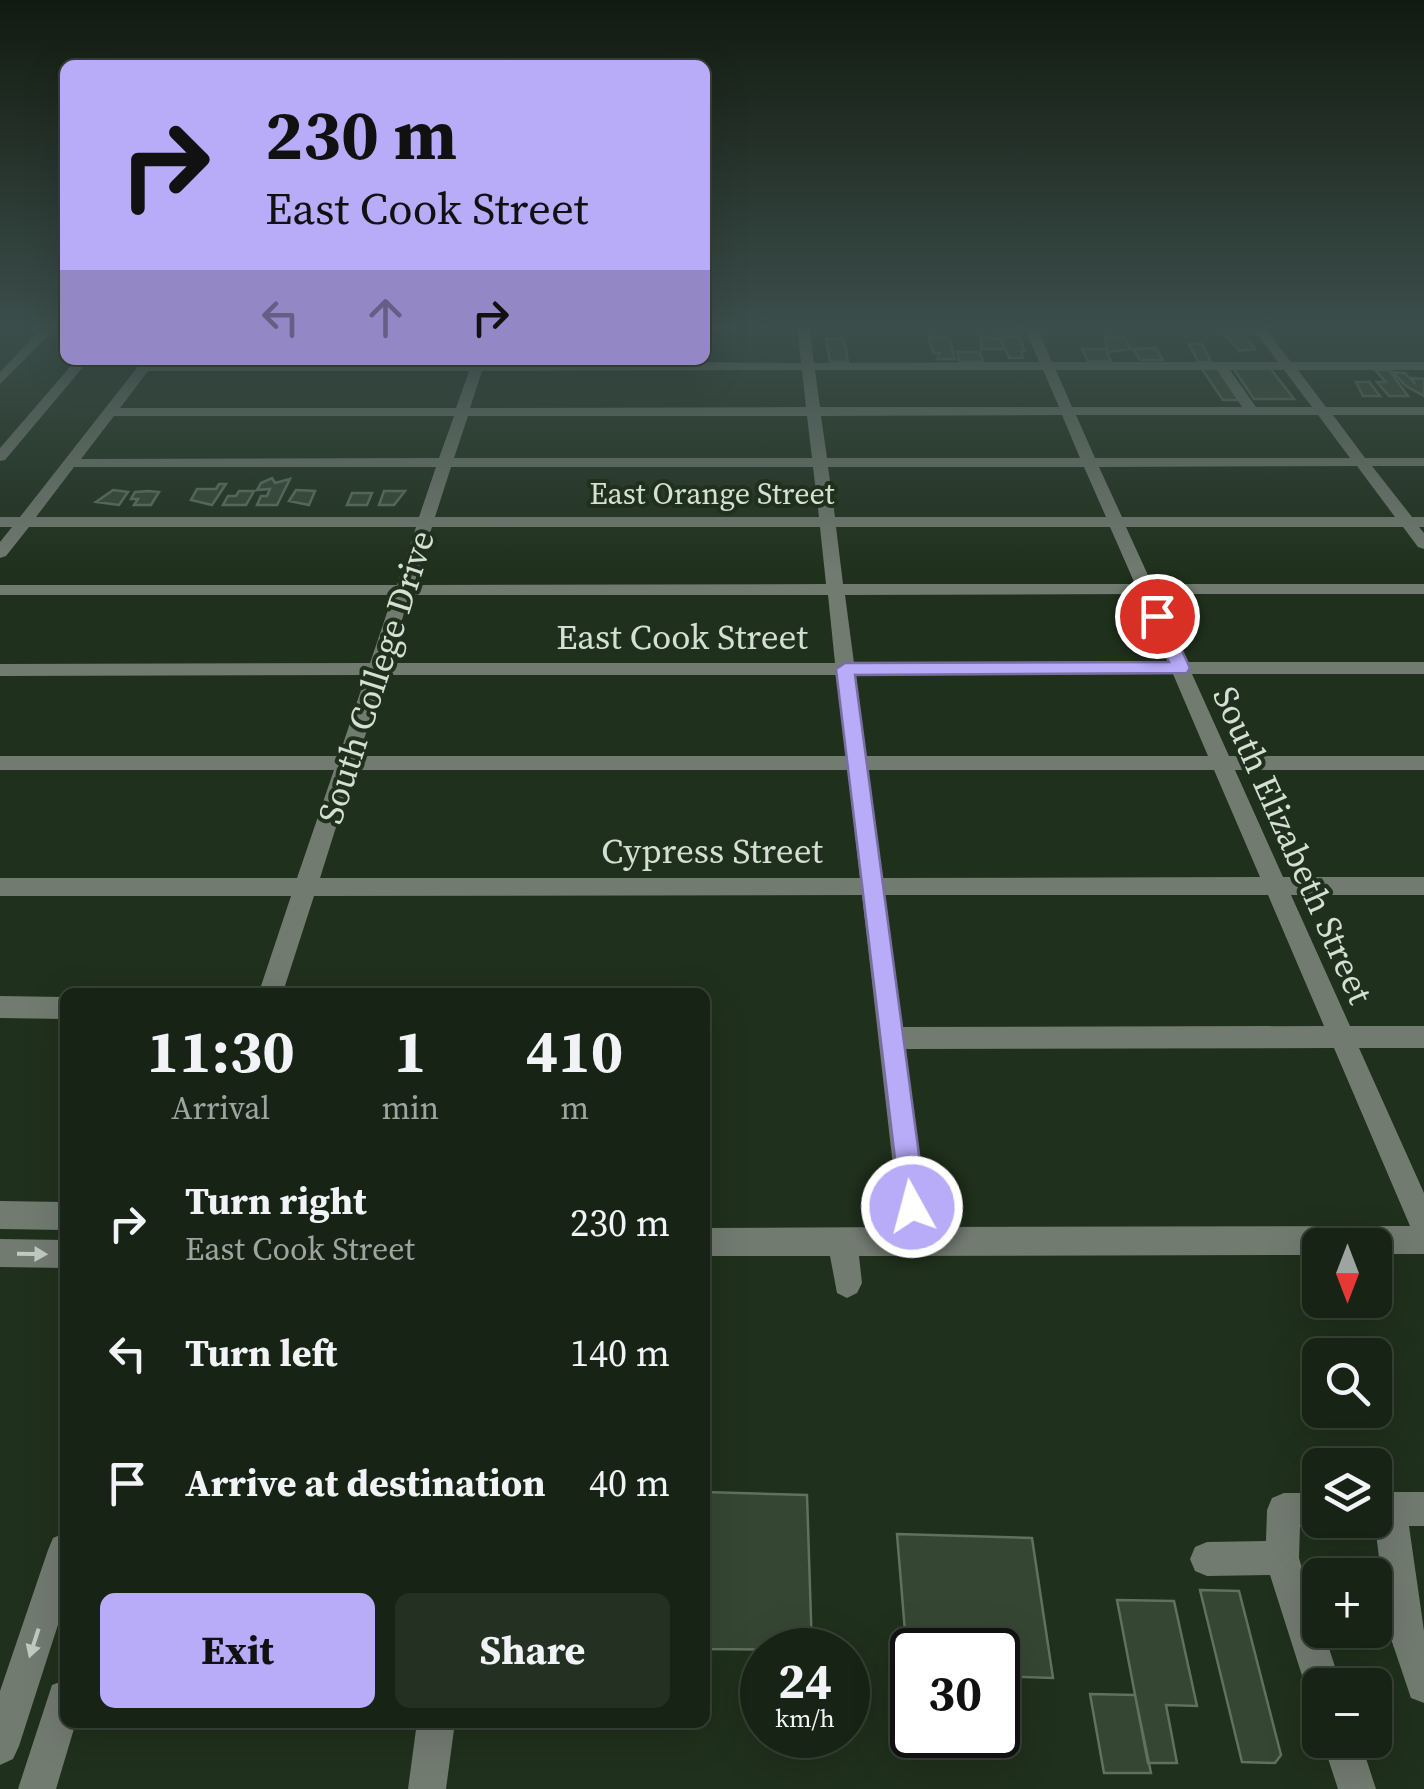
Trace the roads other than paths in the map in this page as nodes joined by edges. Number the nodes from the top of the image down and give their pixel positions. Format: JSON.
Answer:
{"nodes":[{"id":1,"x":40,"y":409,"type":"edge"},
{"id":2,"x":113,"y":409,"type":"edge"},
{"id":3,"x":1068,"y":411,"type":"junction"},
{"id":4,"x":1252,"y":411,"type":"joint"},
{"id":5,"x":1323,"y":411,"type":"junction"},
{"id":6,"x":1424,"y":411,"type":"edge"},
{"id":7,"x":111,"y":412,"type":"junction"},
{"id":8,"x":462,"y":412,"type":"junction"},
{"id":9,"x":813,"y":412,"type":"junction"},
{"id":10,"x":0,"y":457,"type":"edge"},
{"id":11,"x":820,"y":462,"type":"junction"},
{"id":12,"x":1090,"y":462,"type":"junction"},
{"id":13,"x":1362,"y":462,"type":"junction"},
{"id":14,"x":1424,"y":462,"type":"edge"},
{"id":15,"x":446,"y":463,"type":"junction"},
{"id":16,"x":70,"y":464,"type":"junction"},
{"id":17,"x":0,"y":522,"type":"edge"},
{"id":18,"x":24,"y":522,"type":"junction"},
{"id":19,"x":426,"y":522,"type":"junction"},
{"id":20,"x":827,"y":522,"type":"junction"},
{"id":21,"x":1116,"y":522,"type":"junction"},
{"id":22,"x":1416,"y":522,"type":"edge"},
{"id":23,"x":1424,"y":544,"type":"edge"},
{"id":24,"x":0,"y":554,"type":"edge"},
{"id":25,"x":835,"y":589,"type":"junction"},
{"id":26,"x":1146,"y":589,"type":"junction"},
{"id":27,"x":1424,"y":589,"type":"edge"},
{"id":28,"x":0,"y":590,"type":"edge"},
{"id":29,"x":404,"y":590,"type":"junction"},
{"id":30,"x":1180,"y":668,"type":"junction"},
{"id":31,"x":1424,"y":668,"type":"edge"},
{"id":32,"x":845,"y":669,"type":"junction"},
{"id":33,"x":0,"y":670,"type":"edge"},
{"id":34,"x":378,"y":670,"type":"junction"},
{"id":35,"x":1424,"y":762,"type":"edge"},
{"id":36,"x":348,"y":763,"type":"junction"},
{"id":37,"x":857,"y":763,"type":"junction"},
{"id":38,"x":1222,"y":763,"type":"junction"},
{"id":39,"x":0,"y":764,"type":"edge"},
{"id":40,"x":307,"y":886,"type":"junction"},
{"id":41,"x":872,"y":886,"type":"junction"},
{"id":42,"x":1276,"y":886,"type":"junction"},
{"id":43,"x":1424,"y":886,"type":"edge"},
{"id":44,"x":0,"y":887,"type":"edge"},
{"id":45,"x":272,"y":988,"type":"edge"},
{"id":46,"x":0,"y":1007,"type":"edge"},
{"id":47,"x":60,"y":1008,"type":"edge"},
{"id":48,"x":1424,"y":1037,"type":"edge"},
{"id":49,"x":891,"y":1038,"type":"junction"},
{"id":50,"x":1342,"y":1038,"type":"junction"},
{"id":51,"x":0,"y":1216,"type":"edge"},
{"id":52,"x":60,"y":1216,"type":"edge"},
{"id":53,"x":1424,"y":1225,"type":"edge"},
{"id":54,"x":1424,"y":1240,"type":"edge"},
{"id":55,"x":843,"y":1241,"type":"junction"},
{"id":56,"x":916,"y":1241,"type":"junction"},
{"id":57,"x":710,"y":1242,"type":"edge"},
{"id":58,"x":0,"y":1253,"type":"edge"},
{"id":59,"x":60,"y":1254,"type":"edge"},
{"id":60,"x":848,"y":1283,"type":"dead end"},
{"id":61,"x":1396,"y":1509,"type":"edge"},
{"id":62,"x":1302,"y":1510,"type":"edge"},
{"id":63,"x":1282,"y":1558,"type":"junction"},
{"id":64,"x":1207,"y":1559,"type":"dead end"},
{"id":65,"x":60,"y":1565,"type":"edge"},
{"id":66,"x":1318,"y":1668,"type":"edge"},
{"id":67,"x":1424,"y":1685,"type":"edge"},
{"id":68,"x":60,"y":1714,"type":"edge"},
{"id":69,"x":435,"y":1728,"type":"edge"},
{"id":70,"x":0,"y":1746,"type":"edge"},
{"id":71,"x":1347,"y":1758,"type":"edge"},
{"id":72,"x":37,"y":1789,"type":"edge"},
{"id":73,"x":428,"y":1789,"type":"edge"},
{"id":74,"x":1357,"y":1789,"type":"edge"}],
"edges":[{"from":1,"to":10,"type":"street"},
{"from":2,"to":7,"type":"street"},
{"from":3,"to":4,"type":"street"},
{"from":3,"to":9,"type":"street"},
{"from":3,"to":12,"type":"street","name":"South Elizabeth Street"},
{"from":4,"to":5,"type":"street"},
{"from":5,"to":6,"type":"street"},
{"from":5,"to":13,"type":"street"},
{"from":7,"to":8,"type":"street"},
{"from":7,"to":16,"type":"street"},
{"from":8,"to":9,"type":"street"},
{"from":8,"to":15,"type":"street","name":"South College Drive"},
{"from":9,"to":11,"type":"street"},
{"from":11,"to":12,"type":"street"},
{"from":11,"to":15,"type":"street"},
{"from":11,"to":20,"type":"street"},
{"from":12,"to":13,"type":"street"},
{"from":12,"to":21,"type":"street","name":"South Elizabeth Street"},
{"from":13,"to":14,"type":"street"},
{"from":13,"to":22,"type":"street"},
{"from":15,"to":16,"type":"street"},
{"from":15,"to":19,"type":"street","name":"South College Drive"},
{"from":16,"to":18,"type":"street"},
{"from":17,"to":18,"type":"street","name":"East Orange Street"},
{"from":18,"to":19,"type":"street","name":"East Orange Street"},
{"from":18,"to":24,"type":"street"},
{"from":19,"to":20,"type":"street","name":"East Orange Street"},
{"from":19,"to":29,"type":"street","name":"South College Drive"},
{"from":20,"to":21,"type":"street","name":"East Orange Street"},
{"from":20,"to":25,"type":"street"},
{"from":21,"to":22,"type":"street","name":"East Orange Street"},
{"from":21,"to":26,"type":"street","name":"South Elizabeth Street"},
{"from":22,"to":23,"type":"street"},
{"from":25,"to":26,"type":"street"},
{"from":25,"to":29,"type":"street"},
{"from":25,"to":32,"type":"street"},
{"from":26,"to":27,"type":"street"},
{"from":26,"to":30,"type":"street","name":"South Elizabeth Street"},
{"from":28,"to":29,"type":"street"},
{"from":29,"to":34,"type":"street","name":"South College Drive"},
{"from":30,"to":31,"type":"street","name":"East Cook Street"},
{"from":30,"to":32,"type":"street","name":"East Cook Street"},
{"from":30,"to":38,"type":"street","name":"South Elizabeth Street"},
{"from":32,"to":34,"type":"street","name":"East Cook Street"},
{"from":32,"to":37,"type":"street"},
{"from":33,"to":34,"type":"street","name":"East Cook Street"},
{"from":34,"to":36,"type":"street","name":"South College Drive"},
{"from":35,"to":38,"type":"street"},
{"from":36,"to":37,"type":"street"},
{"from":36,"to":39,"type":"street"},
{"from":36,"to":40,"type":"street","name":"South College Drive"},
{"from":37,"to":38,"type":"street"},
{"from":37,"to":41,"type":"street"},
{"from":38,"to":42,"type":"street","name":"South Elizabeth Street"},
{"from":40,"to":41,"type":"street","name":"Cypress Street"},
{"from":40,"to":44,"type":"street","name":"Cypress Street"},
{"from":40,"to":45,"type":"street","name":"South College Drive"},
{"from":41,"to":42,"type":"street","name":"Cypress Street"},
{"from":41,"to":49,"type":"street"},
{"from":42,"to":43,"type":"street","name":"Cypress Street"},
{"from":42,"to":50,"type":"street","name":"South Elizabeth Street"},
{"from":46,"to":47,"type":"street"},
{"from":48,"to":50,"type":"street"},
{"from":49,"to":50,"type":"street"},
{"from":49,"to":56,"type":"street"},
{"from":50,"to":53,"type":"street","name":"South Elizabeth Street"},
{"from":51,"to":52,"type":"street"},
{"from":54,"to":56,"type":"street"},
{"from":55,"to":56,"type":"street"},
{"from":55,"to":57,"type":"street"},
{"from":55,"to":60,"type":"street"},
{"from":58,"to":59,"type":"street","one_way":true},
{"from":61,"to":67,"type":"street"},
{"from":62,"to":63,"type":"street"},
{"from":63,"to":64,"type":"street"},
{"from":63,"to":66,"type":"street"},
{"from":65,"to":70,"type":"street","one_way":true},
{"from":68,"to":72,"type":"street"},
{"from":69,"to":73,"type":"street"},
{"from":71,"to":74,"type":"street"}]}
